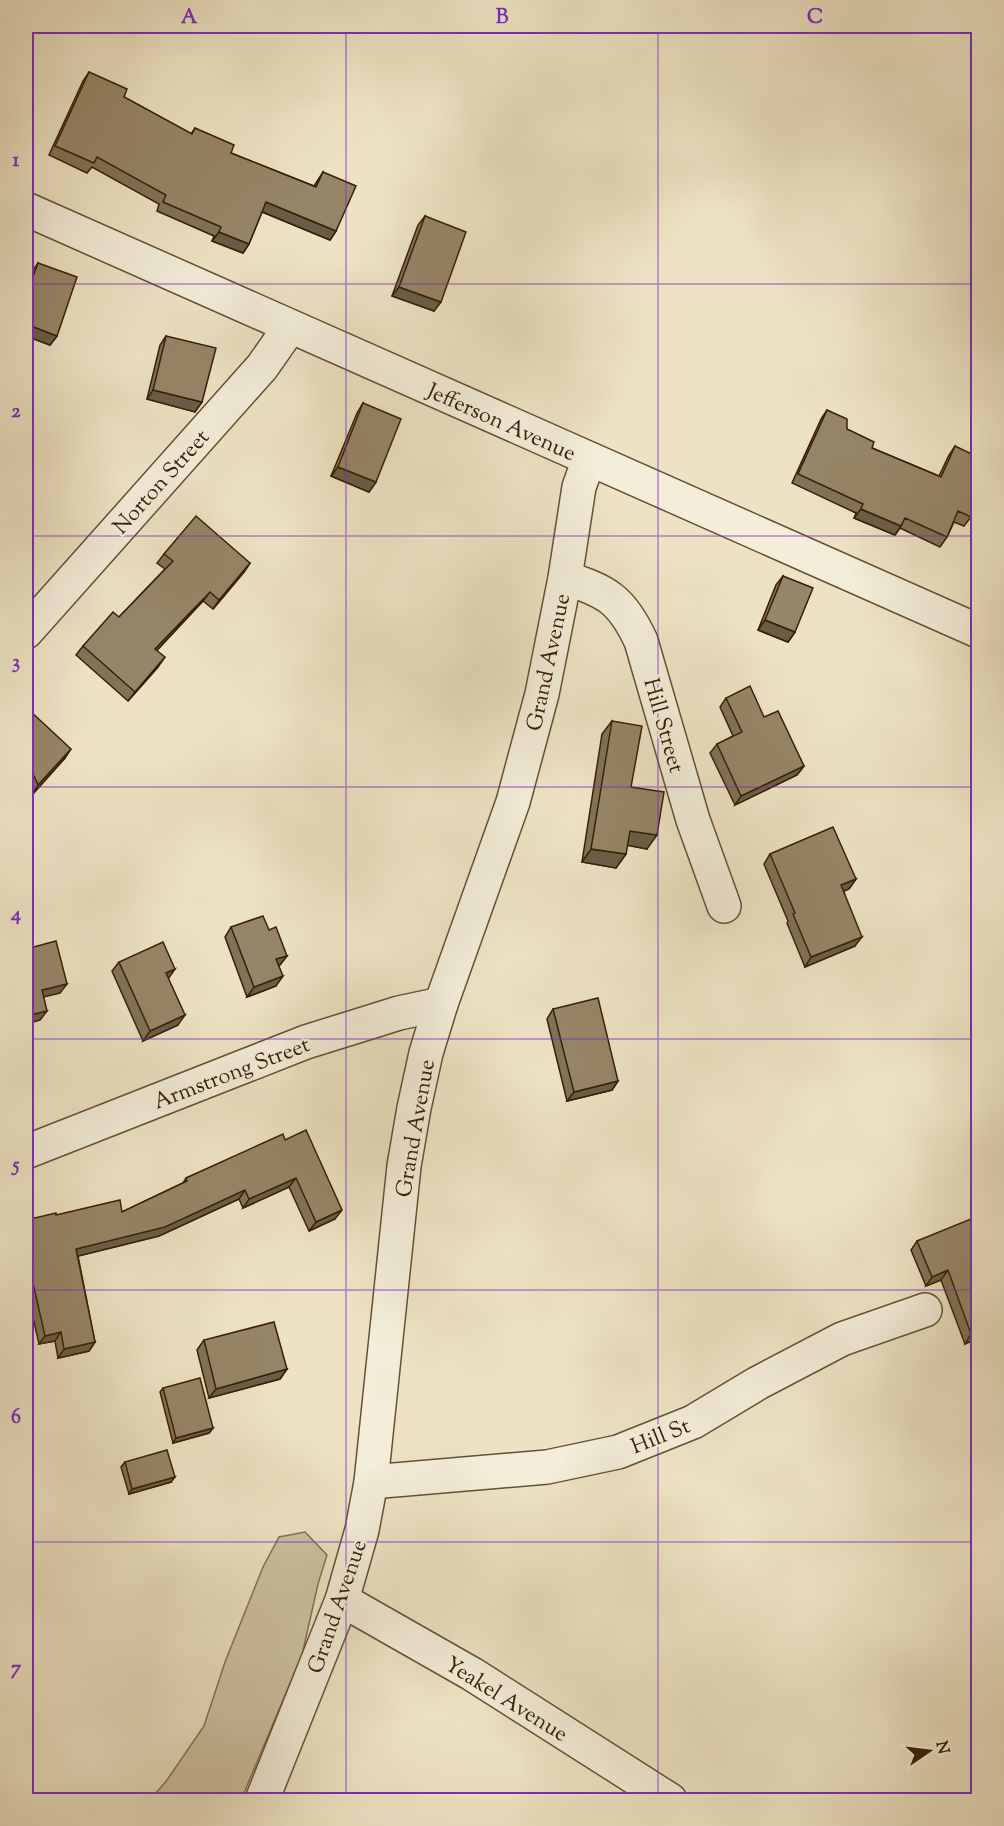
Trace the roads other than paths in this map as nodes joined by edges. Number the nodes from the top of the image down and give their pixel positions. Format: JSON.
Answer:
{"nodes":[{"id":1,"x":26,"y":209,"type":"edge"},
{"id":2,"x":290,"y":327,"type":"junction"},
{"id":3,"x":589,"y":459,"type":"junction"},
{"id":4,"x":565,"y":578,"type":"junction"},
{"id":5,"x":978,"y":631,"type":"edge"},
{"id":6,"x":26,"y":632,"type":"edge"},
{"id":7,"x":724,"y":906,"type":"dead end"},
{"id":8,"x":441,"y":1004,"type":"junction"},
{"id":9,"x":26,"y":1152,"type":"edge"},
{"id":10,"x":925,"y":1310,"type":"dead end"},
{"id":11,"x":371,"y":1482,"type":"junction"},
{"id":12,"x":342,"y":1600,"type":"junction"},
{"id":13,"x":262,"y":1800,"type":"edge"},
{"id":14,"x":670,"y":1800,"type":"edge"}],
"edges":[{"from":1,"to":2,"type":"street","name":"Jefferson Avenue"},
{"from":2,"to":3,"type":"street","name":"Jefferson Avenue"},
{"from":2,"to":6,"type":"street","name":"Norton Street"},
{"from":3,"to":4,"type":"street","name":"Grand Avenue"},
{"from":3,"to":5,"type":"street","name":"Jefferson Avenue"},
{"from":4,"to":7,"type":"street","name":"Hill Street"},
{"from":4,"to":8,"type":"street","name":"Grand Avenue"},
{"from":8,"to":9,"type":"street","name":"Armstrong Street"},
{"from":8,"to":11,"type":"street","name":"Grand Avenue"},
{"from":10,"to":11,"type":"street","name":"Hill St"},
{"from":11,"to":12,"type":"street","name":"Grand Avenue"},
{"from":12,"to":13,"type":"street","name":"Grand Avenue"},
{"from":12,"to":14,"type":"street","name":"Yeakel Avenue"}]}
